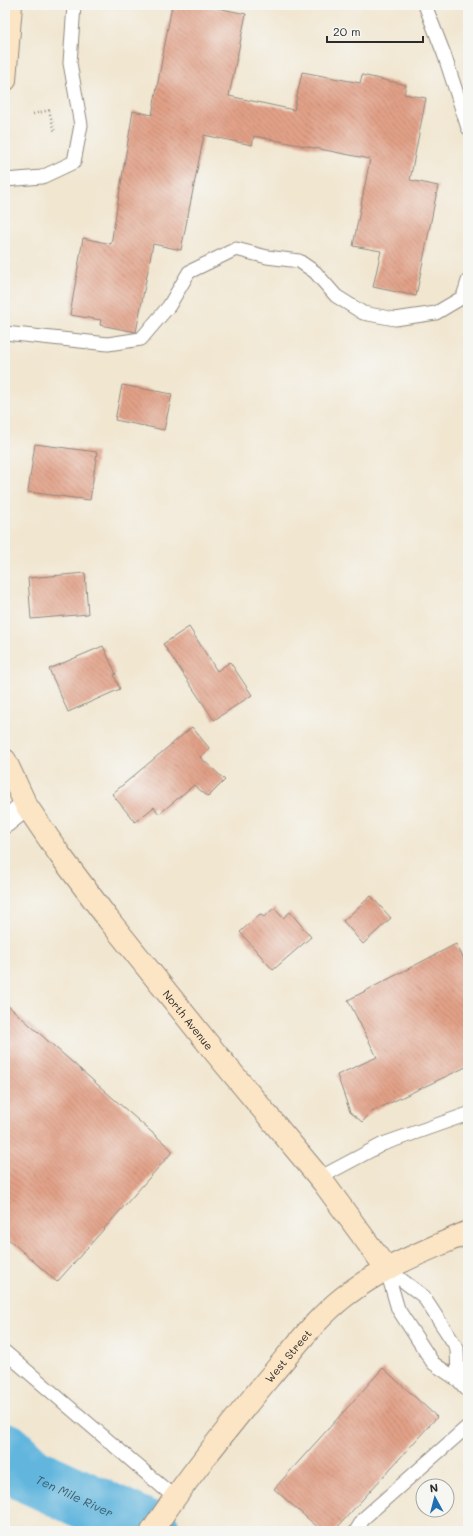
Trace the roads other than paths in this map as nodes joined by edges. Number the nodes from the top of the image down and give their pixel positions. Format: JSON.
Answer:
{"nodes":[{"id":1,"x":12,"y":5,"type":"edge"},
{"id":2,"x":74,"y":5,"type":"edge"},
{"id":3,"x":425,"y":5,"type":"edge"},
{"id":4,"x":5,"y":80,"type":"edge"},
{"id":5,"x":468,"y":128,"type":"edge"},
{"id":6,"x":5,"y":180,"type":"edge"},
{"id":7,"x":468,"y":281,"type":"edge"},
{"id":8,"x":5,"y":333,"type":"edge"},
{"id":9,"x":5,"y":760,"type":"edge"},
{"id":10,"x":26,"y":805,"type":"junction"},
{"id":11,"x":5,"y":822,"type":"edge"},
{"id":12,"x":468,"y":1114,"type":"edge"},
{"id":13,"x":319,"y":1178,"type":"junction"},
{"id":14,"x":468,"y":1232,"type":"edge"},
{"id":15,"x":386,"y":1268,"type":"junction"},
{"id":16,"x":5,"y":1352,"type":"edge"},
{"id":17,"x":458,"y":1380,"type":"junction"},
{"id":18,"x":468,"y":1390,"type":"edge"},
{"id":19,"x":468,"y":1426,"type":"edge"},
{"id":20,"x":174,"y":1497,"type":"junction"},
{"id":21,"x":152,"y":1531,"type":"edge"},
{"id":22,"x":356,"y":1531,"type":"edge"}],
"edges":[{"from":1,"to":4,"type":"main road"},
{"from":2,"to":6,"type":"lane"},
{"from":3,"to":5,"type":"lane"},
{"from":7,"to":8,"type":"lane"},
{"from":9,"to":10,"type":"main road","name":"North Avenue"},
{"from":10,"to":11,"type":"street"},
{"from":10,"to":13,"type":"main road","name":"North Avenue"},
{"from":12,"to":13,"type":"lane"},
{"from":13,"to":15,"type":"main road","name":"North Avenue"},
{"from":14,"to":15,"type":"main road","name":"West Street"},
{"from":15,"to":17,"type":"lane"},
{"from":15,"to":17,"type":"lane"},
{"from":15,"to":20,"type":"main road","name":"West Street"},
{"from":16,"to":20,"type":"lane"},
{"from":17,"to":18,"type":"lane"},
{"from":19,"to":22,"type":"lane"},
{"from":20,"to":21,"type":"main road","name":"West Street"}]}
